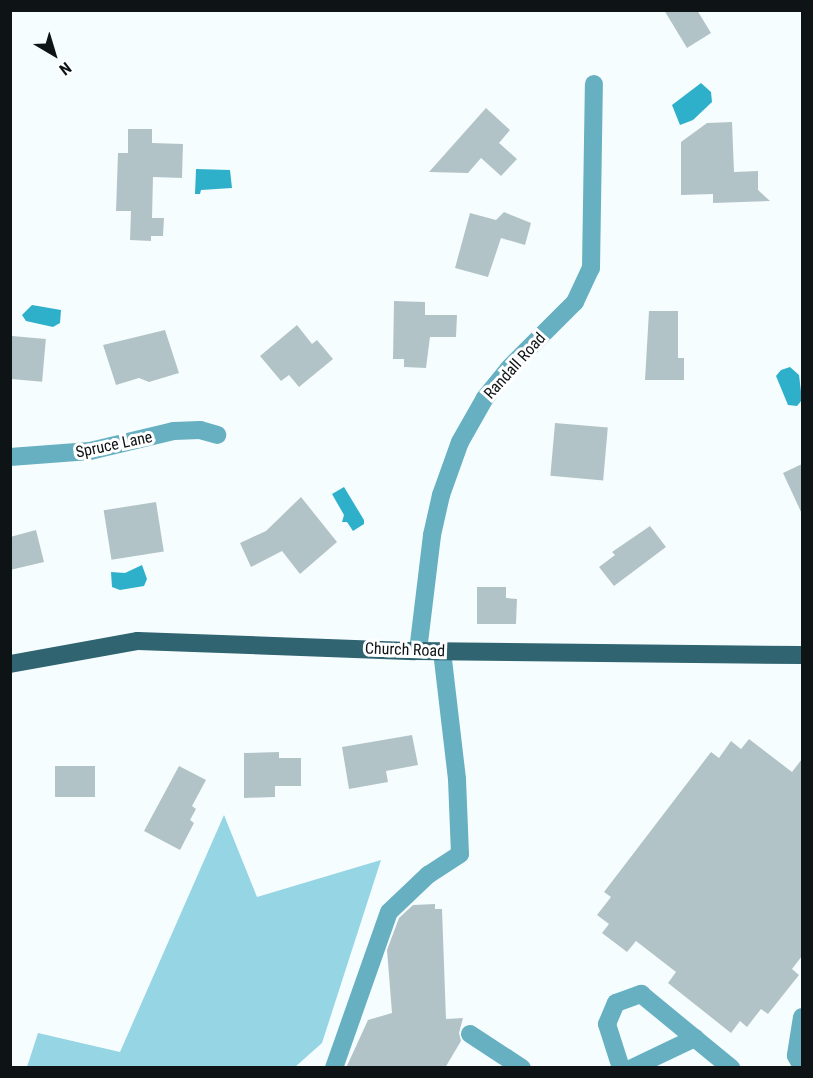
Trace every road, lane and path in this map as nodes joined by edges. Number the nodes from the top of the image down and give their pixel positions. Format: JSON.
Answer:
{"nodes":[{"id":1,"x":594,"y":84,"type":"dead end"},
{"id":2,"x":217,"y":435,"type":"dead end"},
{"id":3,"x":10,"y":458,"type":"edge"},
{"id":4,"x":418,"y":651,"type":"junction"},
{"id":5,"x":442,"y":651,"type":"junction"},
{"id":6,"x":802,"y":655,"type":"edge"},
{"id":7,"x":10,"y":664,"type":"edge"},
{"id":8,"x":802,"y":1017,"type":"edge"},
{"id":9,"x":470,"y":1034,"type":"dead end"},
{"id":10,"x":695,"y":1038,"type":"junction"},
{"id":11,"x":802,"y":1066,"type":"edge"},
{"id":12,"x":334,"y":1068,"type":"edge"},
{"id":13,"x":522,"y":1068,"type":"edge"},
{"id":14,"x":621,"y":1068,"type":"edge"},
{"id":15,"x":632,"y":1068,"type":"edge"},
{"id":16,"x":731,"y":1068,"type":"edge"}],
"edges":[{"from":1,"to":4,"type":"street","name":"Randall Road"},
{"from":2,"to":3,"type":"street","name":"Spruce Lane"},
{"from":4,"to":5,"type":"main road","name":"Church Road"},
{"from":4,"to":7,"type":"main road","name":"Church Road"},
{"from":5,"to":6,"type":"main road","name":"Church Road"},
{"from":5,"to":12,"type":"street"},
{"from":8,"to":11,"type":"street"},
{"from":9,"to":13,"type":"street"},
{"from":10,"to":14,"type":"street"},
{"from":10,"to":15,"type":"street"},
{"from":10,"to":16,"type":"street"}]}
